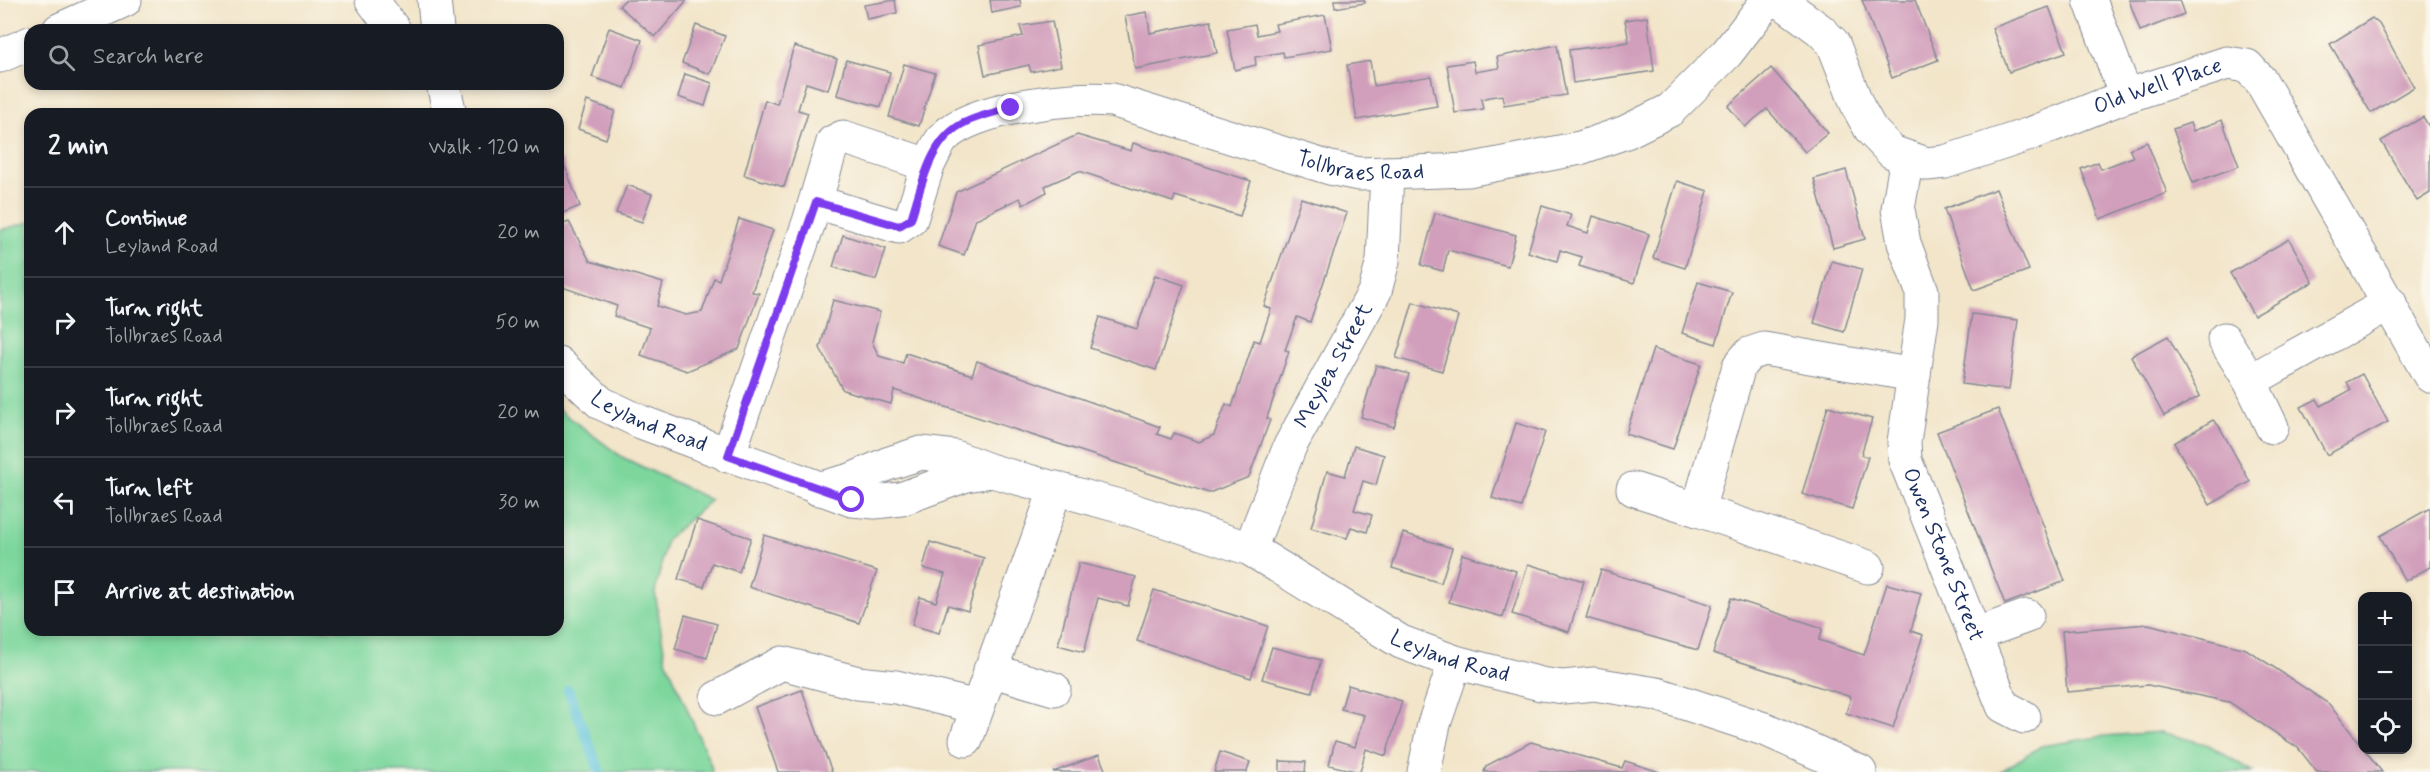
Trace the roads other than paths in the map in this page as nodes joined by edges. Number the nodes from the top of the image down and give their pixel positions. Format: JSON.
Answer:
{"nodes":[{"id":1,"x":125,"y":0,"type":"edge"},
{"id":2,"x":372,"y":0,"type":"edge"},
{"id":3,"x":434,"y":0,"type":"edge"},
{"id":4,"x":1768,"y":0,"type":"edge"},
{"id":5,"x":1779,"y":0,"type":"edge"},
{"id":6,"x":2090,"y":0,"type":"edge"},
{"id":7,"x":71,"y":24,"type":"edge"},
{"id":8,"x":390,"y":24,"type":"edge"},
{"id":9,"x":436,"y":24,"type":"edge"},
{"id":10,"x":24,"y":46,"type":"edge"},
{"id":11,"x":0,"y":56,"type":"edge"},
{"id":12,"x":2126,"y":96,"type":"junction"},
{"id":13,"x":1907,"y":158,"type":"junction"},
{"id":14,"x":928,"y":165,"type":"junction"},
{"id":15,"x":1387,"y":173,"type":"junction"},
{"id":16,"x":816,"y":202,"type":"junction"},
{"id":17,"x":2390,"y":303,"type":"junction"},
{"id":18,"x":2224,"y":339,"type":"dead end"},
{"id":19,"x":564,"y":369,"type":"edge"},
{"id":20,"x":1914,"y":375,"type":"junction"},
{"id":21,"x":2430,"y":376,"type":"edge"},
{"id":22,"x":2250,"y":381,"type":"junction"},
{"id":23,"x":2272,"y":427,"type":"dead end"},
{"id":24,"x":728,"y":456,"type":"junction"},
{"id":25,"x":1056,"y":488,"type":"junction"},
{"id":26,"x":1633,"y":489,"type":"dead end"},
{"id":27,"x":1698,"y":510,"type":"junction"},
{"id":28,"x":1250,"y":549,"type":"junction"},
{"id":29,"x":1868,"y":567,"type":"dead end"},
{"id":30,"x":2027,"y":616,"type":"dead end"},
{"id":31,"x":1974,"y":635,"type":"junction"},
{"id":32,"x":1455,"y":662,"type":"junction"},
{"id":33,"x":990,"y":670,"type":"junction"},
{"id":34,"x":1054,"y":689,"type":"dead end"},
{"id":35,"x":717,"y":698,"type":"dead end"},
{"id":36,"x":977,"y":707,"type":"junction"},
{"id":37,"x":2024,"y":717,"type":"dead end"},
{"id":38,"x":966,"y":740,"type":"dead end"},
{"id":39,"x":1424,"y":772,"type":"edge"},
{"id":40,"x":1860,"y":772,"type":"edge"}],
"edges":[{"from":1,"to":7,"type":"street"},
{"from":2,"to":8,"type":"street"},
{"from":3,"to":9,"type":"street"},
{"from":4,"to":15,"type":"street","name":"Tollbraes Road"},
{"from":5,"to":13,"type":"street"},
{"from":6,"to":12,"type":"street"},
{"from":10,"to":11,"type":"street"},
{"from":12,"to":13,"type":"street","name":"Old Well Place"},
{"from":12,"to":17,"type":"street","name":"Old Well Place"},
{"from":13,"to":20,"type":"street","name":"Owen Stone Street"},
{"from":14,"to":15,"type":"street","name":"Tollbraes Road"},
{"from":14,"to":16,"type":"street","name":"Tollbraes Road"},
{"from":14,"to":16,"type":"street"},
{"from":15,"to":28,"type":"street","name":"Meylea Street"},
{"from":16,"to":24,"type":"street"},
{"from":17,"to":21,"type":"street","name":"Old Well Place"},
{"from":17,"to":22,"type":"street"},
{"from":18,"to":22,"type":"street"},
{"from":19,"to":24,"type":"street","name":"Leyland Road"},
{"from":20,"to":27,"type":"street"},
{"from":20,"to":31,"type":"street","name":"Owen Stone Street"},
{"from":22,"to":23,"type":"street"},
{"from":24,"to":25,"type":"street","name":"Leyland Road"},
{"from":25,"to":28,"type":"street","name":"Leyland Road"},
{"from":25,"to":33,"type":"street"},
{"from":26,"to":27,"type":"street"},
{"from":27,"to":29,"type":"street"},
{"from":28,"to":32,"type":"street","name":"Leyland Road"},
{"from":30,"to":31,"type":"street"},
{"from":31,"to":37,"type":"street","name":"Owen Stone Street"},
{"from":32,"to":39,"type":"street"},
{"from":32,"to":40,"type":"street","name":"Leyland Road"},
{"from":33,"to":34,"type":"street"},
{"from":33,"to":36,"type":"street"},
{"from":35,"to":36,"type":"street"},
{"from":36,"to":38,"type":"street"}]}
